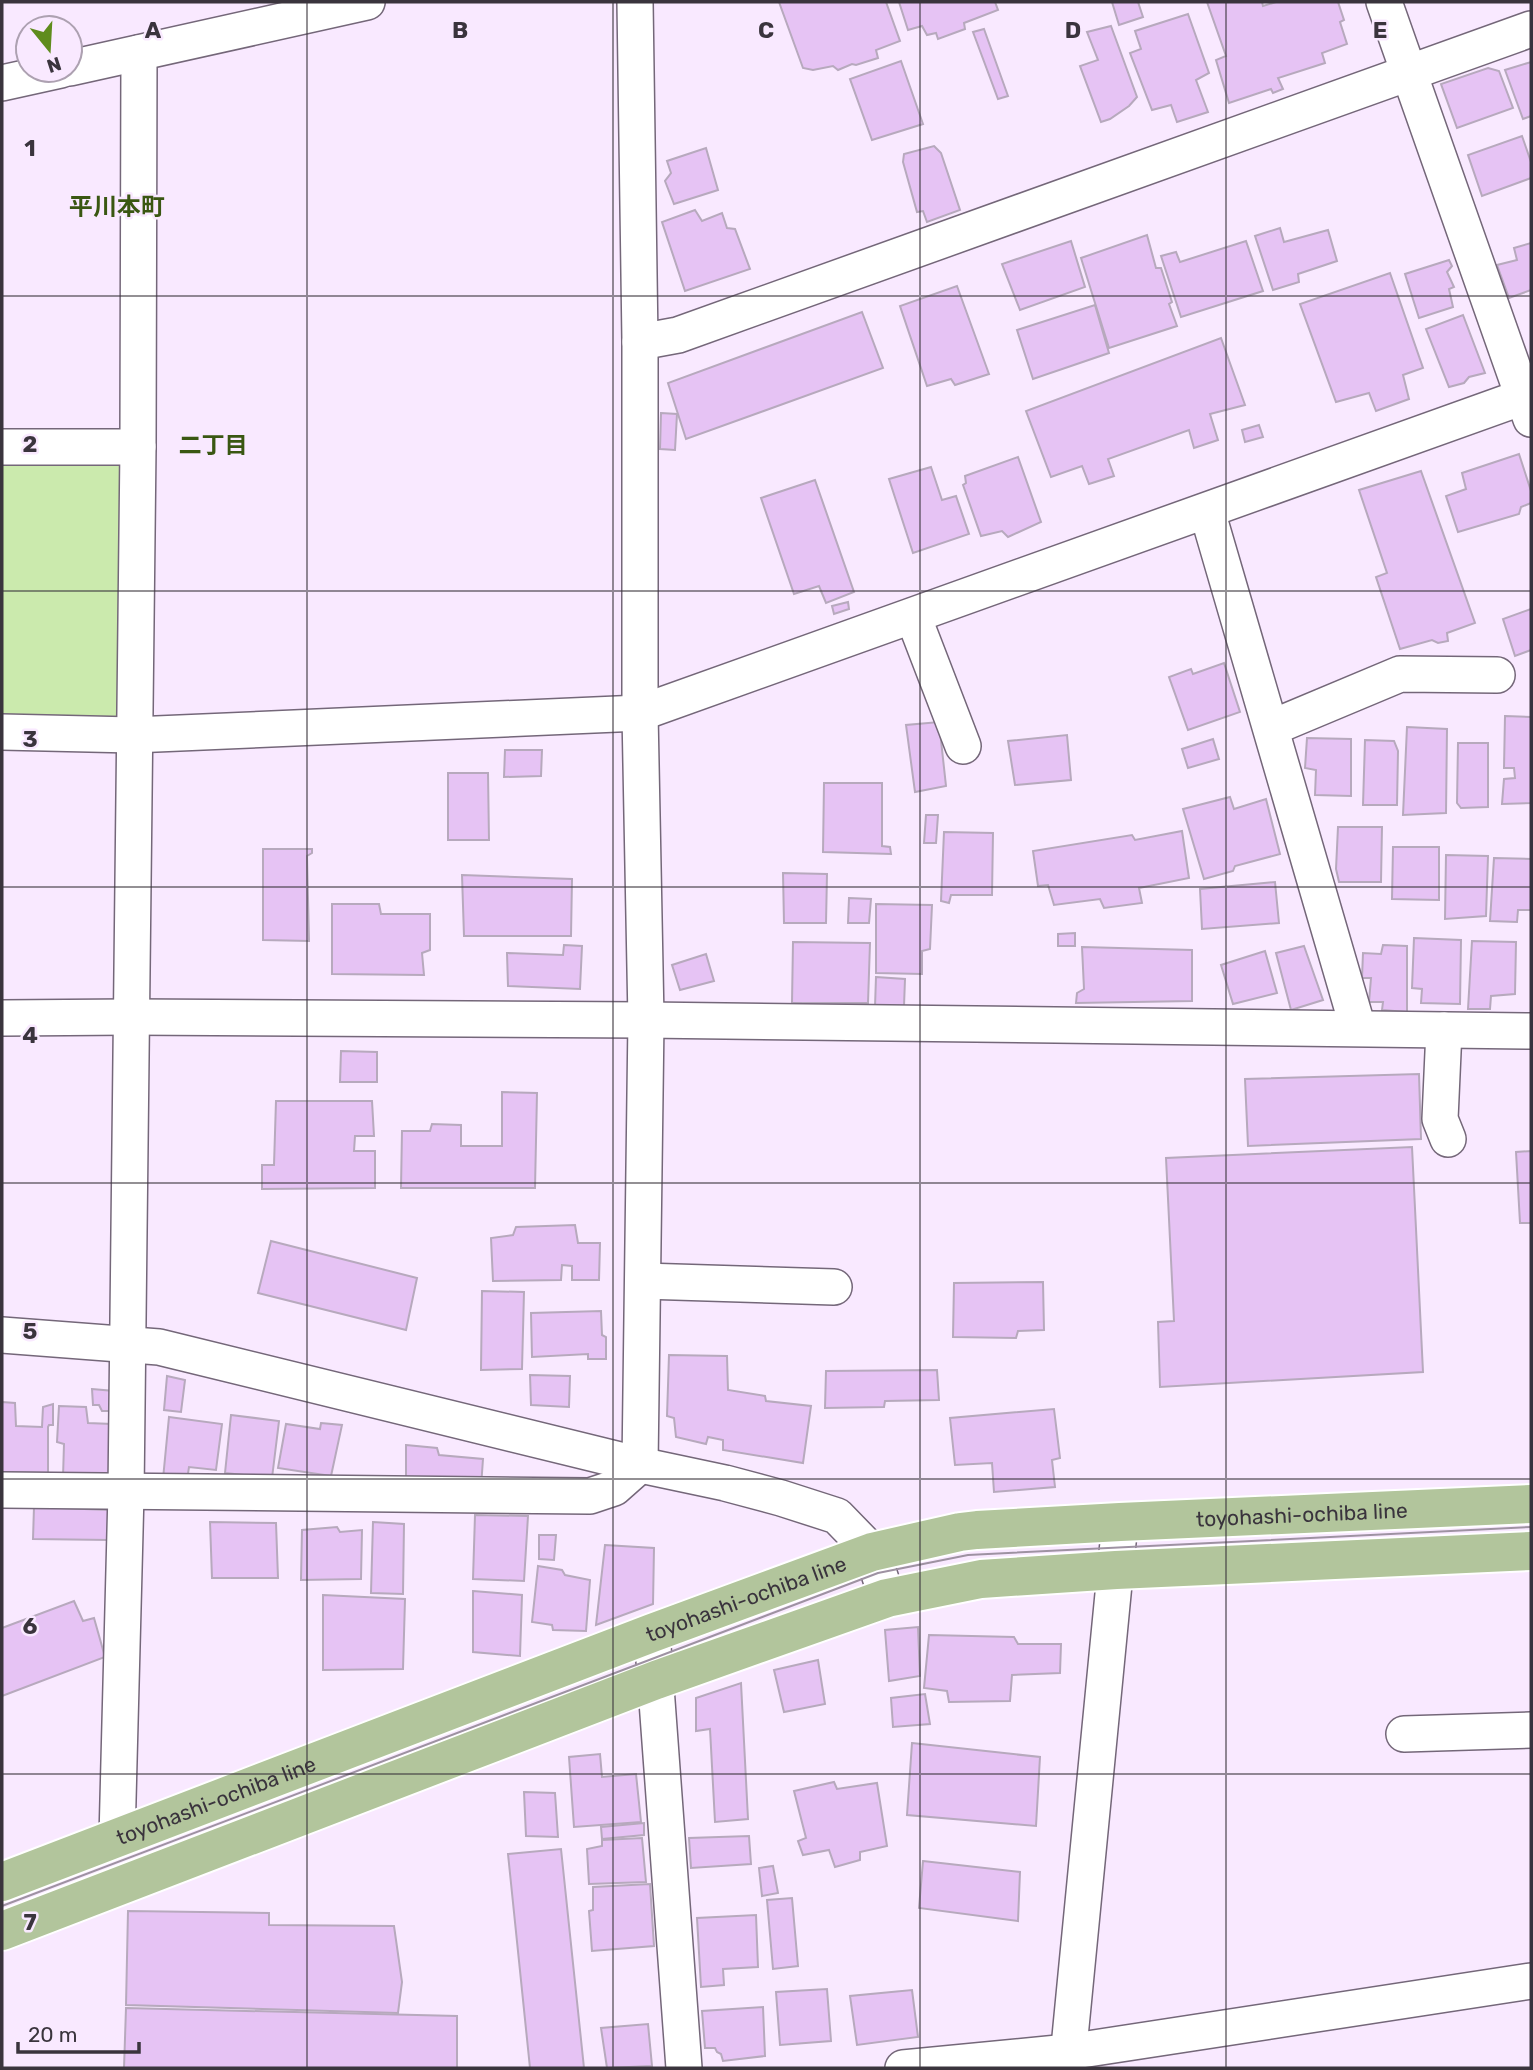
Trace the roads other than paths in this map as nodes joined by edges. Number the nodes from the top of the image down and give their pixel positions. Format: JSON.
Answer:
{"nodes":[{"id":1,"x":367,"y":2,"type":"edge"},
{"id":2,"x":635,"y":2,"type":"edge"},
{"id":3,"x":1384,"y":2,"type":"edge"},
{"id":4,"x":1531,"y":29,"type":"edge"},
{"id":5,"x":139,"y":53,"type":"junction"},
{"id":6,"x":84,"y":65,"type":"edge"},
{"id":7,"x":1408,"y":74,"type":"junction"},
{"id":8,"x":640,"y":342,"type":"junction"},
{"id":9,"x":1529,"y":403,"type":"edge"},
{"id":10,"x":2,"y":447,"type":"edge"},
{"id":11,"x":138,"y":447,"type":"junction"},
{"id":12,"x":1207,"y":511,"type":"junction"},
{"id":13,"x":913,"y":616,"type":"junction"},
{"id":14,"x":1497,"y":675,"type":"dead end"},
{"id":15,"x":640,"y":713,"type":"junction"},
{"id":16,"x":1271,"y":728,"type":"junction"},
{"id":17,"x":2,"y":732,"type":"edge"},
{"id":18,"x":133,"y":735,"type":"junction"},
{"id":19,"x":963,"y":746,"type":"dead end"},
{"id":20,"x":131,"y":1017,"type":"junction"},
{"id":21,"x":2,"y":1018,"type":"edge"},
{"id":22,"x":646,"y":1020,"type":"junction"},
{"id":23,"x":1358,"y":1028,"type":"junction"},
{"id":24,"x":1444,"y":1030,"type":"junction"},
{"id":25,"x":1531,"y":1031,"type":"edge"},
{"id":26,"x":1448,"y":1139,"type":"dead end"},
{"id":27,"x":643,"y":1281,"type":"junction"},
{"id":28,"x":834,"y":1287,"type":"dead end"},
{"id":29,"x":2,"y":1335,"type":"edge"},
{"id":30,"x":127,"y":1344,"type":"junction"},
{"id":31,"x":640,"y":1465,"type":"junction"},
{"id":32,"x":2,"y":1490,"type":"edge"},
{"id":33,"x":127,"y":1493,"type":"junction"},
{"id":34,"x":1531,"y":1504,"type":"edge"},
{"id":35,"x":1120,"y":1522,"type":"junction"},
{"id":36,"x":1531,"y":1551,"type":"edge"},
{"id":37,"x":872,"y":1552,"type":"junction"},
{"id":38,"x":1116,"y":1570,"type":"junction"},
{"id":39,"x":887,"y":1598,"type":"junction"},
{"id":40,"x":652,"y":1633,"type":"junction"},
{"id":41,"x":656,"y":1680,"type":"junction"},
{"id":42,"x":1531,"y":1730,"type":"edge"},
{"id":43,"x":1404,"y":1734,"type":"dead end"},
{"id":44,"x":117,"y":1838,"type":"junction"},
{"id":45,"x":2,"y":1882,"type":"edge"},
{"id":46,"x":2,"y":1931,"type":"edge"},
{"id":47,"x":1531,"y":1981,"type":"edge"},
{"id":48,"x":1067,"y":2060,"type":"edge"},
{"id":49,"x":684,"y":2068,"type":"edge"},
{"id":50,"x":903,"y":2068,"type":"edge"}],
"edges":[{"from":1,"to":5,"type":"street"},
{"from":2,"to":8,"type":"street"},
{"from":3,"to":7,"type":"street"},
{"from":4,"to":7,"type":"street"},
{"from":5,"to":6,"type":"street"},
{"from":5,"to":11,"type":"street"},
{"from":7,"to":8,"type":"street"},
{"from":7,"to":9,"type":"street"},
{"from":8,"to":15,"type":"street"},
{"from":9,"to":12,"type":"street"},
{"from":10,"to":11,"type":"street"},
{"from":11,"to":18,"type":"street"},
{"from":12,"to":13,"type":"street"},
{"from":12,"to":16,"type":"street"},
{"from":13,"to":15,"type":"street"},
{"from":13,"to":19,"type":"street"},
{"from":14,"to":16,"type":"street"},
{"from":15,"to":18,"type":"street"},
{"from":15,"to":22,"type":"street"},
{"from":16,"to":23,"type":"street"},
{"from":17,"to":18,"type":"street"},
{"from":18,"to":20,"type":"street"},
{"from":20,"to":21,"type":"street"},
{"from":20,"to":22,"type":"street"},
{"from":20,"to":30,"type":"street"},
{"from":22,"to":23,"type":"street"},
{"from":22,"to":27,"type":"street"},
{"from":23,"to":24,"type":"street"},
{"from":24,"to":25,"type":"street"},
{"from":24,"to":26,"type":"street"},
{"from":27,"to":28,"type":"street"},
{"from":27,"to":31,"type":"street"},
{"from":29,"to":30,"type":"street"},
{"from":30,"to":31,"type":"street"},
{"from":30,"to":33,"type":"street"},
{"from":31,"to":33,"type":"street"},
{"from":31,"to":37,"type":"street"},
{"from":32,"to":33,"type":"street"},
{"from":33,"to":44,"type":"street"},
{"from":34,"to":35,"type":"main road","name":"toyohashi-ochiba line"},
{"from":35,"to":37,"type":"main road","name":"toyohashi-ochiba line"},
{"from":35,"to":38,"type":"street"},
{"from":36,"to":38,"type":"main road"},
{"from":37,"to":39,"type":"street"},
{"from":37,"to":40,"type":"main road","name":"toyohashi-ochiba line"},
{"from":38,"to":39,"type":"main road"},
{"from":38,"to":48,"type":"street"},
{"from":39,"to":41,"type":"main road"},
{"from":40,"to":41,"type":"street"},
{"from":40,"to":44,"type":"main road","name":"toyohashi-ochiba line"},
{"from":41,"to":46,"type":"main road"},
{"from":41,"to":49,"type":"street"},
{"from":42,"to":43,"type":"street"},
{"from":44,"to":45,"type":"main road","name":"toyohashi-ochiba line"},
{"from":47,"to":48,"type":"street"},
{"from":48,"to":50,"type":"street"}]}
